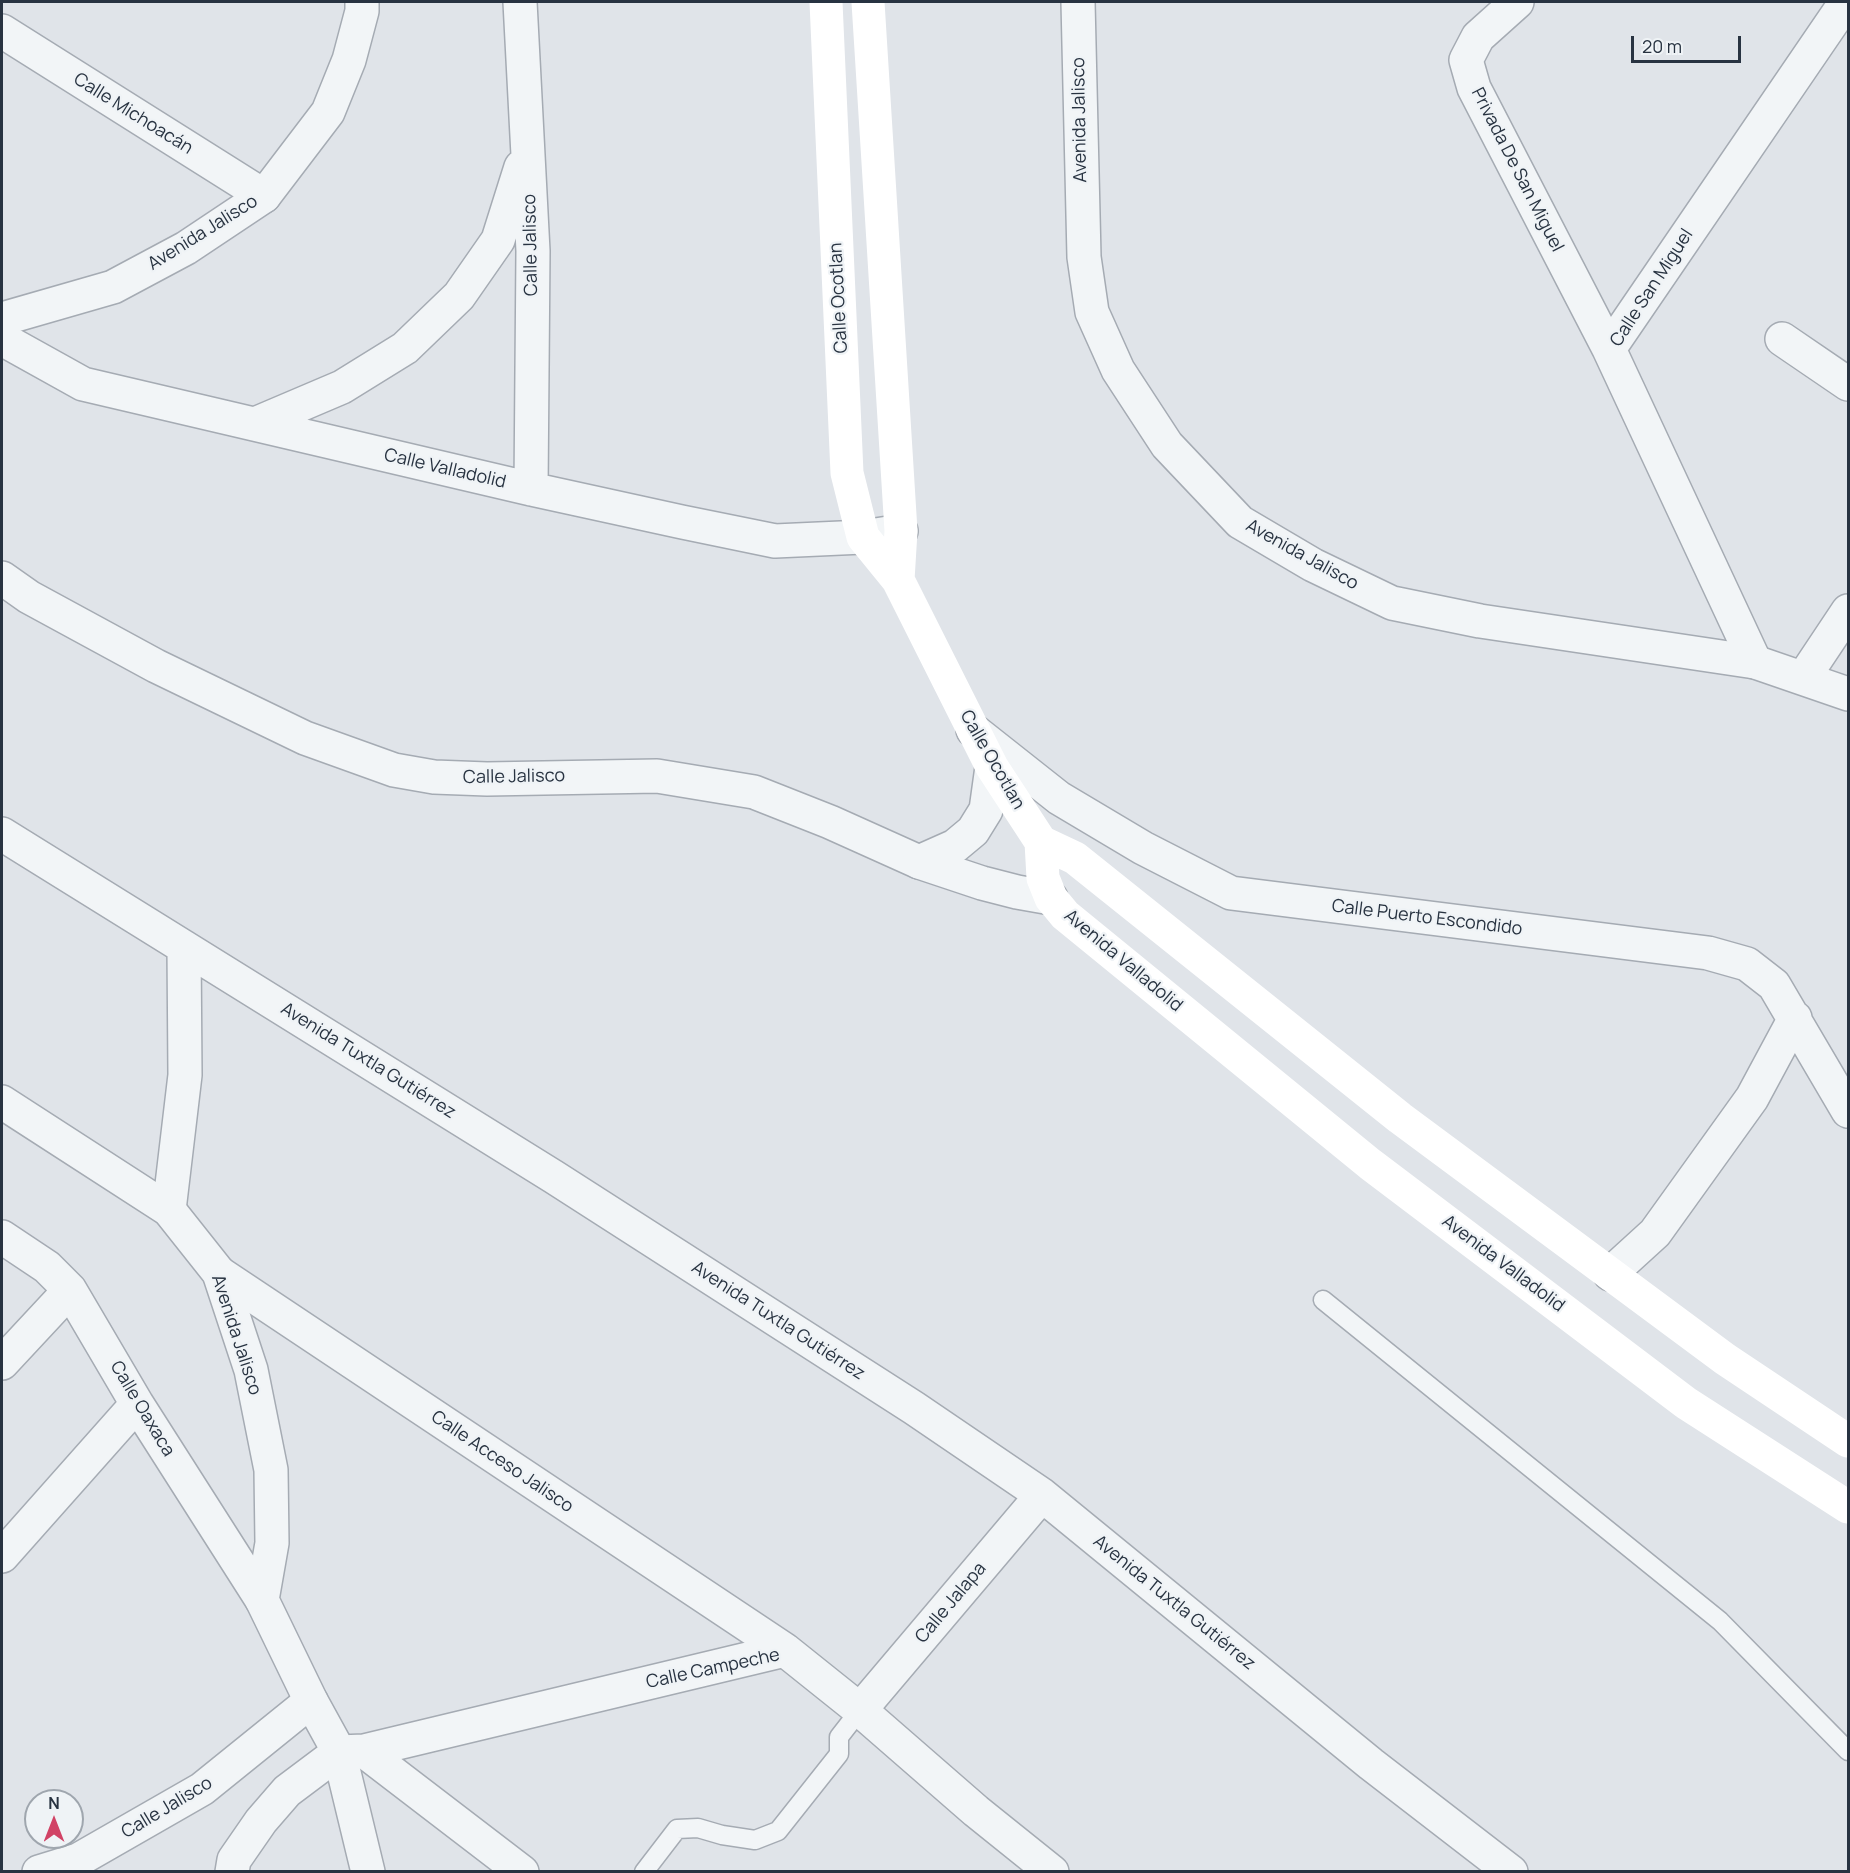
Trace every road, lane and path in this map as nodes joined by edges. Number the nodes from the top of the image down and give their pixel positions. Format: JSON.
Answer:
{"nodes":[{"id":1,"x":362,"y":2,"type":"edge"},
{"id":2,"x":520,"y":2,"type":"edge"},
{"id":3,"x":826,"y":2,"type":"edge"},
{"id":4,"x":868,"y":2,"type":"edge"},
{"id":5,"x":1078,"y":2,"type":"edge"},
{"id":6,"x":1518,"y":2,"type":"edge"},
{"id":7,"x":1846,"y":2,"type":"edge"},
{"id":8,"x":2,"y":31,"type":"edge"},
{"id":9,"x":527,"y":147,"type":"junction"},
{"id":10,"x":264,"y":196,"type":"junction"},
{"id":11,"x":2,"y":319,"type":"edge"},
{"id":12,"x":2,"y":339,"type":"edge"},
{"id":13,"x":1782,"y":339,"type":"dead end"},
{"id":14,"x":1609,"y":349,"type":"junction"},
{"id":15,"x":1848,"y":384,"type":"edge"},
{"id":16,"x":255,"y":423,"type":"junction"},
{"id":17,"x":531,"y":489,"type":"junction"},
{"id":18,"x":901,"y":531,"type":"junction"},
{"id":19,"x":863,"y":537,"type":"junction"},
{"id":20,"x":2,"y":578,"type":"edge"},
{"id":21,"x":898,"y":580,"type":"junction"},
{"id":22,"x":1848,"y":611,"type":"edge"},
{"id":23,"x":1755,"y":662,"type":"junction"},
{"id":24,"x":1803,"y":677,"type":"junction"},
{"id":25,"x":1848,"y":694,"type":"edge"},
{"id":26,"x":973,"y":730,"type":"junction"},
{"id":27,"x":992,"y":767,"type":"junction"},
{"id":28,"x":2,"y":834,"type":"edge"},
{"id":29,"x":1041,"y":842,"type":"junction"},
{"id":30,"x":919,"y":862,"type":"junction"},
{"id":31,"x":1051,"y":898,"type":"junction"},
{"id":32,"x":184,"y":947,"type":"junction"},
{"id":33,"x":1795,"y":1018,"type":"junction"},
{"id":34,"x":2,"y":1101,"type":"edge"},
{"id":35,"x":1848,"y":1111,"type":"edge"},
{"id":36,"x":169,"y":1210,"type":"junction"},
{"id":37,"x":2,"y":1237,"type":"edge"},
{"id":38,"x":219,"y":1273,"type":"junction"},
{"id":39,"x":1610,"y":1274,"type":"junction"},
{"id":40,"x":70,"y":1290,"type":"junction"},
{"id":41,"x":1323,"y":1300,"type":"dead end"},
{"id":42,"x":2,"y":1363,"type":"edge"},
{"id":43,"x":137,"y":1404,"type":"junction"},
{"id":44,"x":1848,"y":1441,"type":"edge"},
{"id":45,"x":1042,"y":1495,"type":"junction"},
{"id":46,"x":1848,"y":1507,"type":"edge"},
{"id":47,"x":2,"y":1556,"type":"edge"},
{"id":48,"x":262,"y":1600,"type":"junction"},
{"id":49,"x":785,"y":1650,"type":"junction"},
{"id":50,"x":311,"y":1701,"type":"junction"},
{"id":51,"x":860,"y":1710,"type":"junction"},
{"id":52,"x":1848,"y":1751,"type":"edge"},
{"id":53,"x":352,"y":1752,"type":"junction"},
{"id":54,"x":39,"y":1872,"type":"edge"},
{"id":55,"x":232,"y":1872,"type":"edge"},
{"id":56,"x":368,"y":1872,"type":"edge"},
{"id":57,"x":522,"y":1872,"type":"edge"},
{"id":58,"x":644,"y":1872,"type":"edge"},
{"id":59,"x":1052,"y":1872,"type":"edge"},
{"id":60,"x":1510,"y":1872,"type":"edge"}],
"edges":[{"from":1,"to":10,"type":"street","name":"Avenida Jalisco"},
{"from":2,"to":9,"type":"street","name":"Calle Jalisco"},
{"from":3,"to":19,"type":"main road","name":"Calle Ocotlan"},
{"from":4,"to":18,"type":"main road"},
{"from":5,"to":23,"type":"street","name":"Avenida Jalisco"},
{"from":6,"to":14,"type":"street","name":"Privada De San Miguel"},
{"from":7,"to":14,"type":"street","name":"Calle San Miguel"},
{"from":8,"to":10,"type":"street","name":"Calle Michoacán"},
{"from":9,"to":16,"type":"street"},
{"from":9,"to":17,"type":"street","name":"Calle Jalisco"},
{"from":10,"to":11,"type":"street","name":"Avenida Jalisco"},
{"from":12,"to":16,"type":"street","name":"Calle Valladolid"},
{"from":13,"to":15,"type":"street"},
{"from":14,"to":23,"type":"street","name":"Calle San Miguel"},
{"from":16,"to":17,"type":"street","name":"Calle Valladolid"},
{"from":17,"to":19,"type":"street","name":"Calle Valladolid"},
{"from":18,"to":19,"type":"street","name":"Calle Valladolid"},
{"from":18,"to":21,"type":"main road"},
{"from":19,"to":21,"type":"main road","name":"Calle Ocotlan"},
{"from":20,"to":30,"type":"street","name":"Calle Jalisco"},
{"from":21,"to":26,"type":"main road","name":"Calle Ocotlan"},
{"from":22,"to":24,"type":"street"},
{"from":23,"to":24,"type":"street","name":"Avenida Jalisco"},
{"from":24,"to":25,"type":"street","name":"Avenida Jalisco"},
{"from":26,"to":27,"type":"main road","name":"Calle Ocotlan"},
{"from":26,"to":33,"type":"street","name":"Calle Puerto Escondido"},
{"from":27,"to":29,"type":"main road","name":"Calle Ocotlan"},
{"from":27,"to":30,"type":"street"},
{"from":28,"to":32,"type":"street","name":"Avenida Tuxtla Gutiérrez"},
{"from":29,"to":31,"type":"main road","name":"Avenida Valladolid"},
{"from":29,"to":39,"type":"main road"},
{"from":30,"to":31,"type":"street","name":"Calle Jalisco"},
{"from":31,"to":46,"type":"main road","name":"Avenida Valladolid"},
{"from":32,"to":36,"type":"street"},
{"from":32,"to":45,"type":"street","name":"Avenida Tuxtla Gutiérrez"},
{"from":33,"to":35,"type":"street","name":"Calle Puerto Escondido"},
{"from":33,"to":39,"type":"street"},
{"from":34,"to":36,"type":"street","name":"Avenida Jalisco"},
{"from":36,"to":38,"type":"street","name":"Avenida Jalisco"},
{"from":37,"to":40,"type":"street","name":"Calle Oaxaca"},
{"from":38,"to":48,"type":"street","name":"Avenida Jalisco"},
{"from":38,"to":49,"type":"street","name":"Calle Acceso Jalisco"},
{"from":39,"to":44,"type":"main road"},
{"from":40,"to":42,"type":"street"},
{"from":40,"to":43,"type":"street","name":"Calle Oaxaca"},
{"from":41,"to":52,"type":"lane"},
{"from":43,"to":47,"type":"street"},
{"from":43,"to":48,"type":"street","name":"Calle Oaxaca"},
{"from":45,"to":51,"type":"street","name":"Calle Jalapa"},
{"from":45,"to":60,"type":"street","name":"Avenida Tuxtla Gutiérrez"},
{"from":48,"to":50,"type":"street"},
{"from":49,"to":51,"type":"street","name":"Calle Campeche"},
{"from":49,"to":53,"type":"street","name":"Calle Campeche"},
{"from":50,"to":53,"type":"street"},
{"from":50,"to":54,"type":"street","name":"Calle Jalisco"},
{"from":51,"to":58,"type":"lane"},
{"from":51,"to":59,"type":"street","name":"Calle Campeche"},
{"from":53,"to":55,"type":"street"},
{"from":53,"to":56,"type":"street"},
{"from":53,"to":57,"type":"street"}]}
